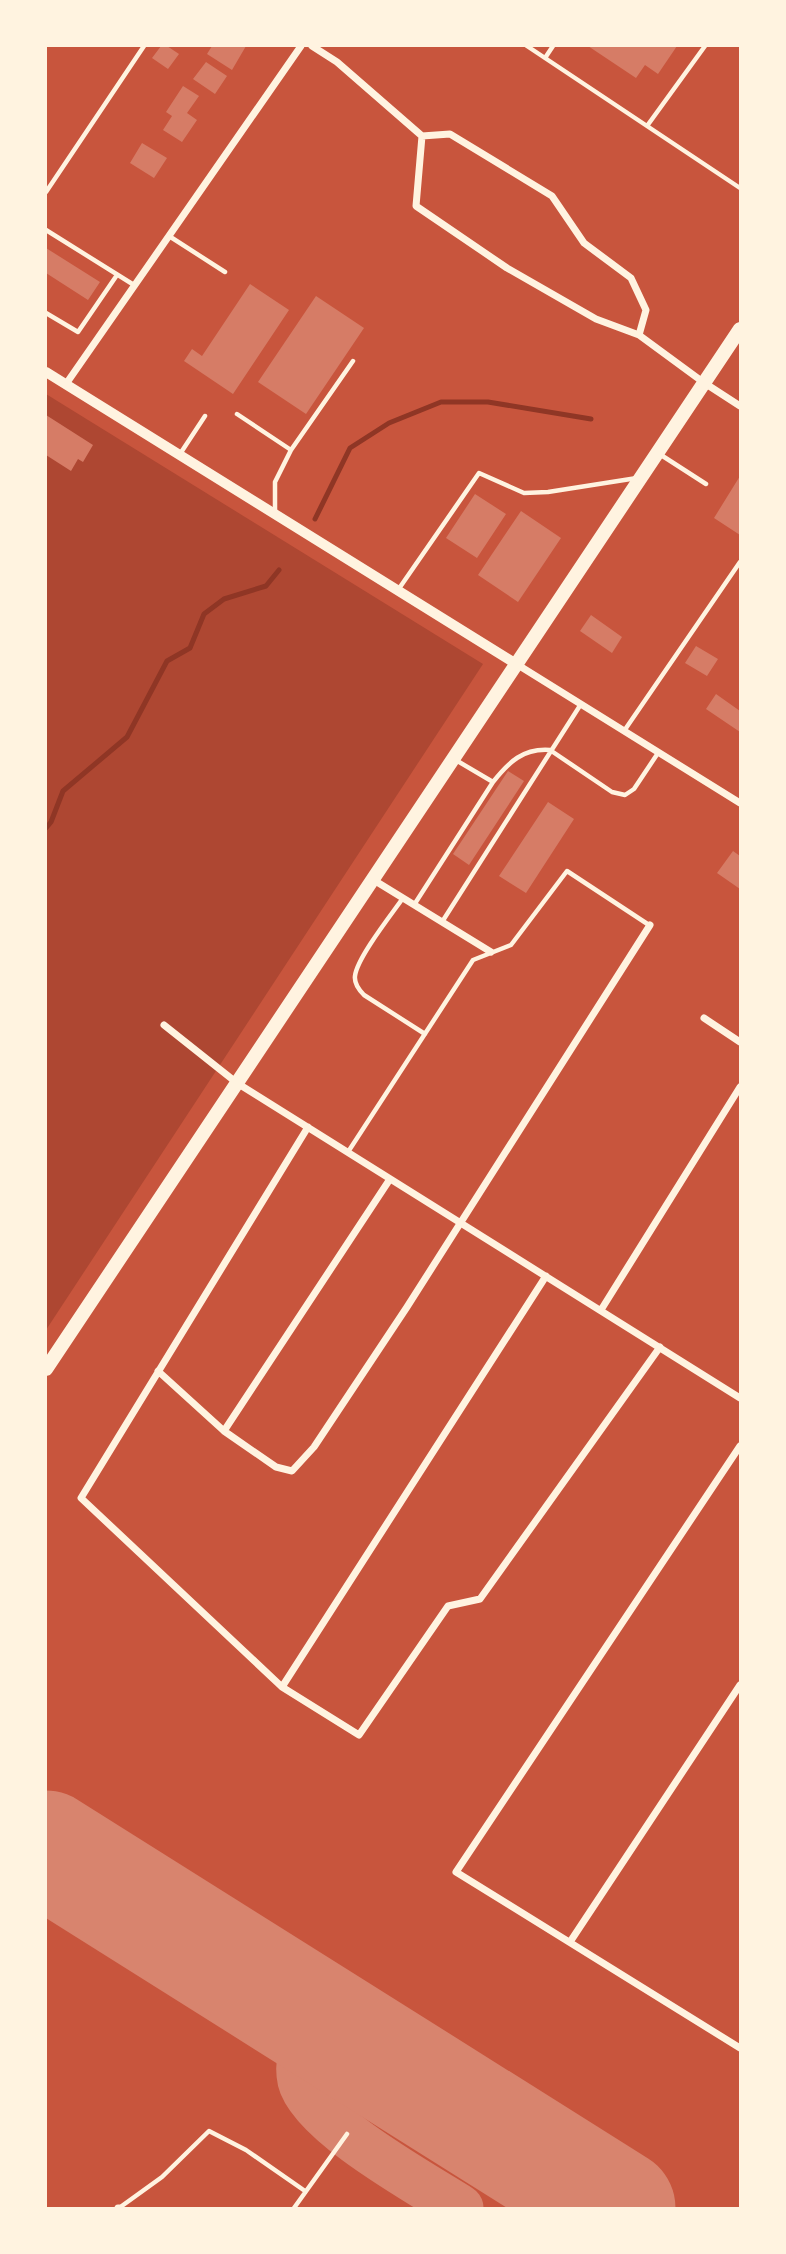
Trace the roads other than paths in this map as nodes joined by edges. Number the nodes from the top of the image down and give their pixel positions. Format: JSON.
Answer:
{"nodes":[{"id":1,"x":144,"y":46,"type":"edge"},
{"id":2,"x":301,"y":46,"type":"edge"},
{"id":3,"x":312,"y":46,"type":"edge"},
{"id":4,"x":527,"y":46,"type":"edge"},
{"id":5,"x":553,"y":46,"type":"edge"},
{"id":6,"x":705,"y":46,"type":"edge"},
{"id":7,"x":545,"y":58,"type":"junction"},
{"id":8,"x":647,"y":126,"type":"junction"},
{"id":9,"x":422,"y":136,"type":"junction"},
{"id":10,"x":740,"y":188,"type":"edge"},
{"id":11,"x":46,"y":192,"type":"edge"},
{"id":12,"x":46,"y":230,"type":"edge"},
{"id":13,"x":169,"y":236,"type":"junction"},
{"id":14,"x":225,"y":272,"type":"dead end"},
{"id":15,"x":117,"y":275,"type":"junction"},
{"id":16,"x":135,"y":286,"type":"junction"},
{"id":17,"x":46,"y":313,"type":"edge"},
{"id":18,"x":639,"y":334,"type":"junction"},
{"id":19,"x":739,"y":335,"type":"edge"},
{"id":20,"x":353,"y":361,"type":"dead end"},
{"id":21,"x":46,"y":372,"type":"edge"},
{"id":22,"x":703,"y":382,"type":"junction"},
{"id":23,"x":66,"y":384,"type":"junction"},
{"id":24,"x":740,"y":406,"type":"edge"},
{"id":25,"x":237,"y":414,"type":"dead end"},
{"id":26,"x":205,"y":416,"type":"dead end"},
{"id":27,"x":291,"y":450,"type":"junction"},
{"id":28,"x":657,"y":452,"type":"junction"},
{"id":29,"x":179,"y":455,"type":"junction"},
{"id":30,"x":641,"y":477,"type":"junction"},
{"id":31,"x":706,"y":484,"type":"dead end"},
{"id":32,"x":275,"y":514,"type":"junction"},
{"id":33,"x":740,"y":562,"type":"edge"},
{"id":34,"x":398,"y":590,"type":"junction"},
{"id":35,"x":518,"y":665,"type":"junction"},
{"id":36,"x":581,"y":704,"type":"junction"},
{"id":37,"x":624,"y":731,"type":"junction"},
{"id":38,"x":550,"y":750,"type":"junction"},
{"id":39,"x":659,"y":752,"type":"junction"},
{"id":40,"x":453,"y":759,"type":"junction"},
{"id":41,"x":493,"y":782,"type":"junction"},
{"id":42,"x":740,"y":803,"type":"edge"},
{"id":43,"x":371,"y":879,"type":"junction"},
{"id":44,"x":403,"y":898,"type":"junction"},
{"id":45,"x":414,"y":905,"type":"junction"},
{"id":46,"x":442,"y":922,"type":"junction"},
{"id":47,"x":650,"y":925,"type":"joint"},
{"id":48,"x":491,"y":952,"type":"junction"},
{"id":49,"x":704,"y":1018,"type":"dead end"},
{"id":50,"x":164,"y":1025,"type":"dead end"},
{"id":51,"x":425,"y":1034,"type":"junction"},
{"id":52,"x":740,"y":1042,"type":"edge"},
{"id":53,"x":237,"y":1083,"type":"junction"},
{"id":54,"x":740,"y":1087,"type":"edge"},
{"id":55,"x":308,"y":1128,"type":"junction"},
{"id":56,"x":347,"y":1152,"type":"junction"},
{"id":57,"x":390,"y":1178,"type":"junction"},
{"id":58,"x":459,"y":1222,"type":"junction"},
{"id":59,"x":546,"y":1276,"type":"junction"},
{"id":60,"x":601,"y":1310,"type":"junction"},
{"id":61,"x":660,"y":1347,"type":"junction"},
{"id":62,"x":46,"y":1369,"type":"edge"},
{"id":63,"x":158,"y":1371,"type":"junction"},
{"id":64,"x":740,"y":1397,"type":"edge"},
{"id":65,"x":224,"y":1431,"type":"junction"},
{"id":66,"x":740,"y":1446,"type":"edge"},
{"id":67,"x":740,"y":1685,"type":"edge"},
{"id":68,"x":282,"y":1688,"type":"junction"},
{"id":69,"x":570,"y":1942,"type":"junction"},
{"id":70,"x":740,"y":2048,"type":"edge"},
{"id":71,"x":347,"y":2134,"type":"dead end"},
{"id":72,"x":305,"y":2191,"type":"junction"},
{"id":73,"x":118,"y":2208,"type":"edge"},
{"id":74,"x":294,"y":2208,"type":"edge"}],
"edges":[{"from":1,"to":11,"type":"lane"},
{"from":2,"to":13,"type":"street"},
{"from":3,"to":9,"type":"street"},
{"from":4,"to":7,"type":"lane"},
{"from":5,"to":7,"type":"lane"},
{"from":6,"to":8,"type":"lane"},
{"from":7,"to":8,"type":"lane"},
{"from":8,"to":10,"type":"lane"},
{"from":9,"to":18,"type":"street"},
{"from":9,"to":18,"type":"street"},
{"from":12,"to":15,"type":"lane"},
{"from":13,"to":14,"type":"lane"},
{"from":13,"to":16,"type":"street"},
{"from":15,"to":16,"type":"lane"},
{"from":15,"to":17,"type":"lane"},
{"from":16,"to":23,"type":"street"},
{"from":18,"to":22,"type":"street"},
{"from":19,"to":22,"type":"main road"},
{"from":20,"to":27,"type":"lane"},
{"from":21,"to":23,"type":"street"},
{"from":22,"to":24,"type":"street"},
{"from":22,"to":28,"type":"main road"},
{"from":23,"to":29,"type":"street"},
{"from":25,"to":27,"type":"lane"},
{"from":26,"to":29,"type":"lane"},
{"from":27,"to":32,"type":"lane"},
{"from":28,"to":30,"type":"main road"},
{"from":28,"to":31,"type":"lane"},
{"from":29,"to":32,"type":"street"},
{"from":30,"to":34,"type":"lane"},
{"from":30,"to":35,"type":"main road"},
{"from":32,"to":34,"type":"street"},
{"from":33,"to":37,"type":"lane"},
{"from":34,"to":35,"type":"street"},
{"from":35,"to":36,"type":"street"},
{"from":35,"to":40,"type":"main road"},
{"from":36,"to":37,"type":"street"},
{"from":36,"to":38,"type":"lane"},
{"from":37,"to":39,"type":"street"},
{"from":38,"to":39,"type":"lane"},
{"from":38,"to":41,"type":"lane"},
{"from":38,"to":46,"type":"lane"},
{"from":39,"to":42,"type":"street"},
{"from":40,"to":41,"type":"lane"},
{"from":40,"to":43,"type":"main road"},
{"from":41,"to":45,"type":"lane"},
{"from":43,"to":44,"type":"street"},
{"from":43,"to":53,"type":"main road"},
{"from":44,"to":45,"type":"street"},
{"from":44,"to":51,"type":"lane"},
{"from":45,"to":46,"type":"street"},
{"from":46,"to":48,"type":"street"},
{"from":47,"to":48,"type":"lane"},
{"from":47,"to":58,"type":"street"},
{"from":48,"to":51,"type":"lane"},
{"from":49,"to":52,"type":"street"},
{"from":50,"to":53,"type":"street"},
{"from":51,"to":56,"type":"lane"},
{"from":53,"to":55,"type":"street"},
{"from":53,"to":62,"type":"main road"},
{"from":54,"to":60,"type":"street"},
{"from":55,"to":56,"type":"street"},
{"from":55,"to":63,"type":"street"},
{"from":56,"to":57,"type":"street"},
{"from":57,"to":58,"type":"street"},
{"from":57,"to":65,"type":"street"},
{"from":58,"to":59,"type":"street"},
{"from":58,"to":65,"type":"street"},
{"from":59,"to":60,"type":"street"},
{"from":59,"to":68,"type":"street"},
{"from":60,"to":61,"type":"street"},
{"from":61,"to":64,"type":"street"},
{"from":61,"to":68,"type":"street"},
{"from":63,"to":65,"type":"street"},
{"from":63,"to":68,"type":"street"},
{"from":66,"to":69,"type":"street"},
{"from":67,"to":69,"type":"street"},
{"from":69,"to":70,"type":"street"},
{"from":71,"to":72,"type":"lane"},
{"from":72,"to":73,"type":"lane"},
{"from":72,"to":74,"type":"lane"}]}
